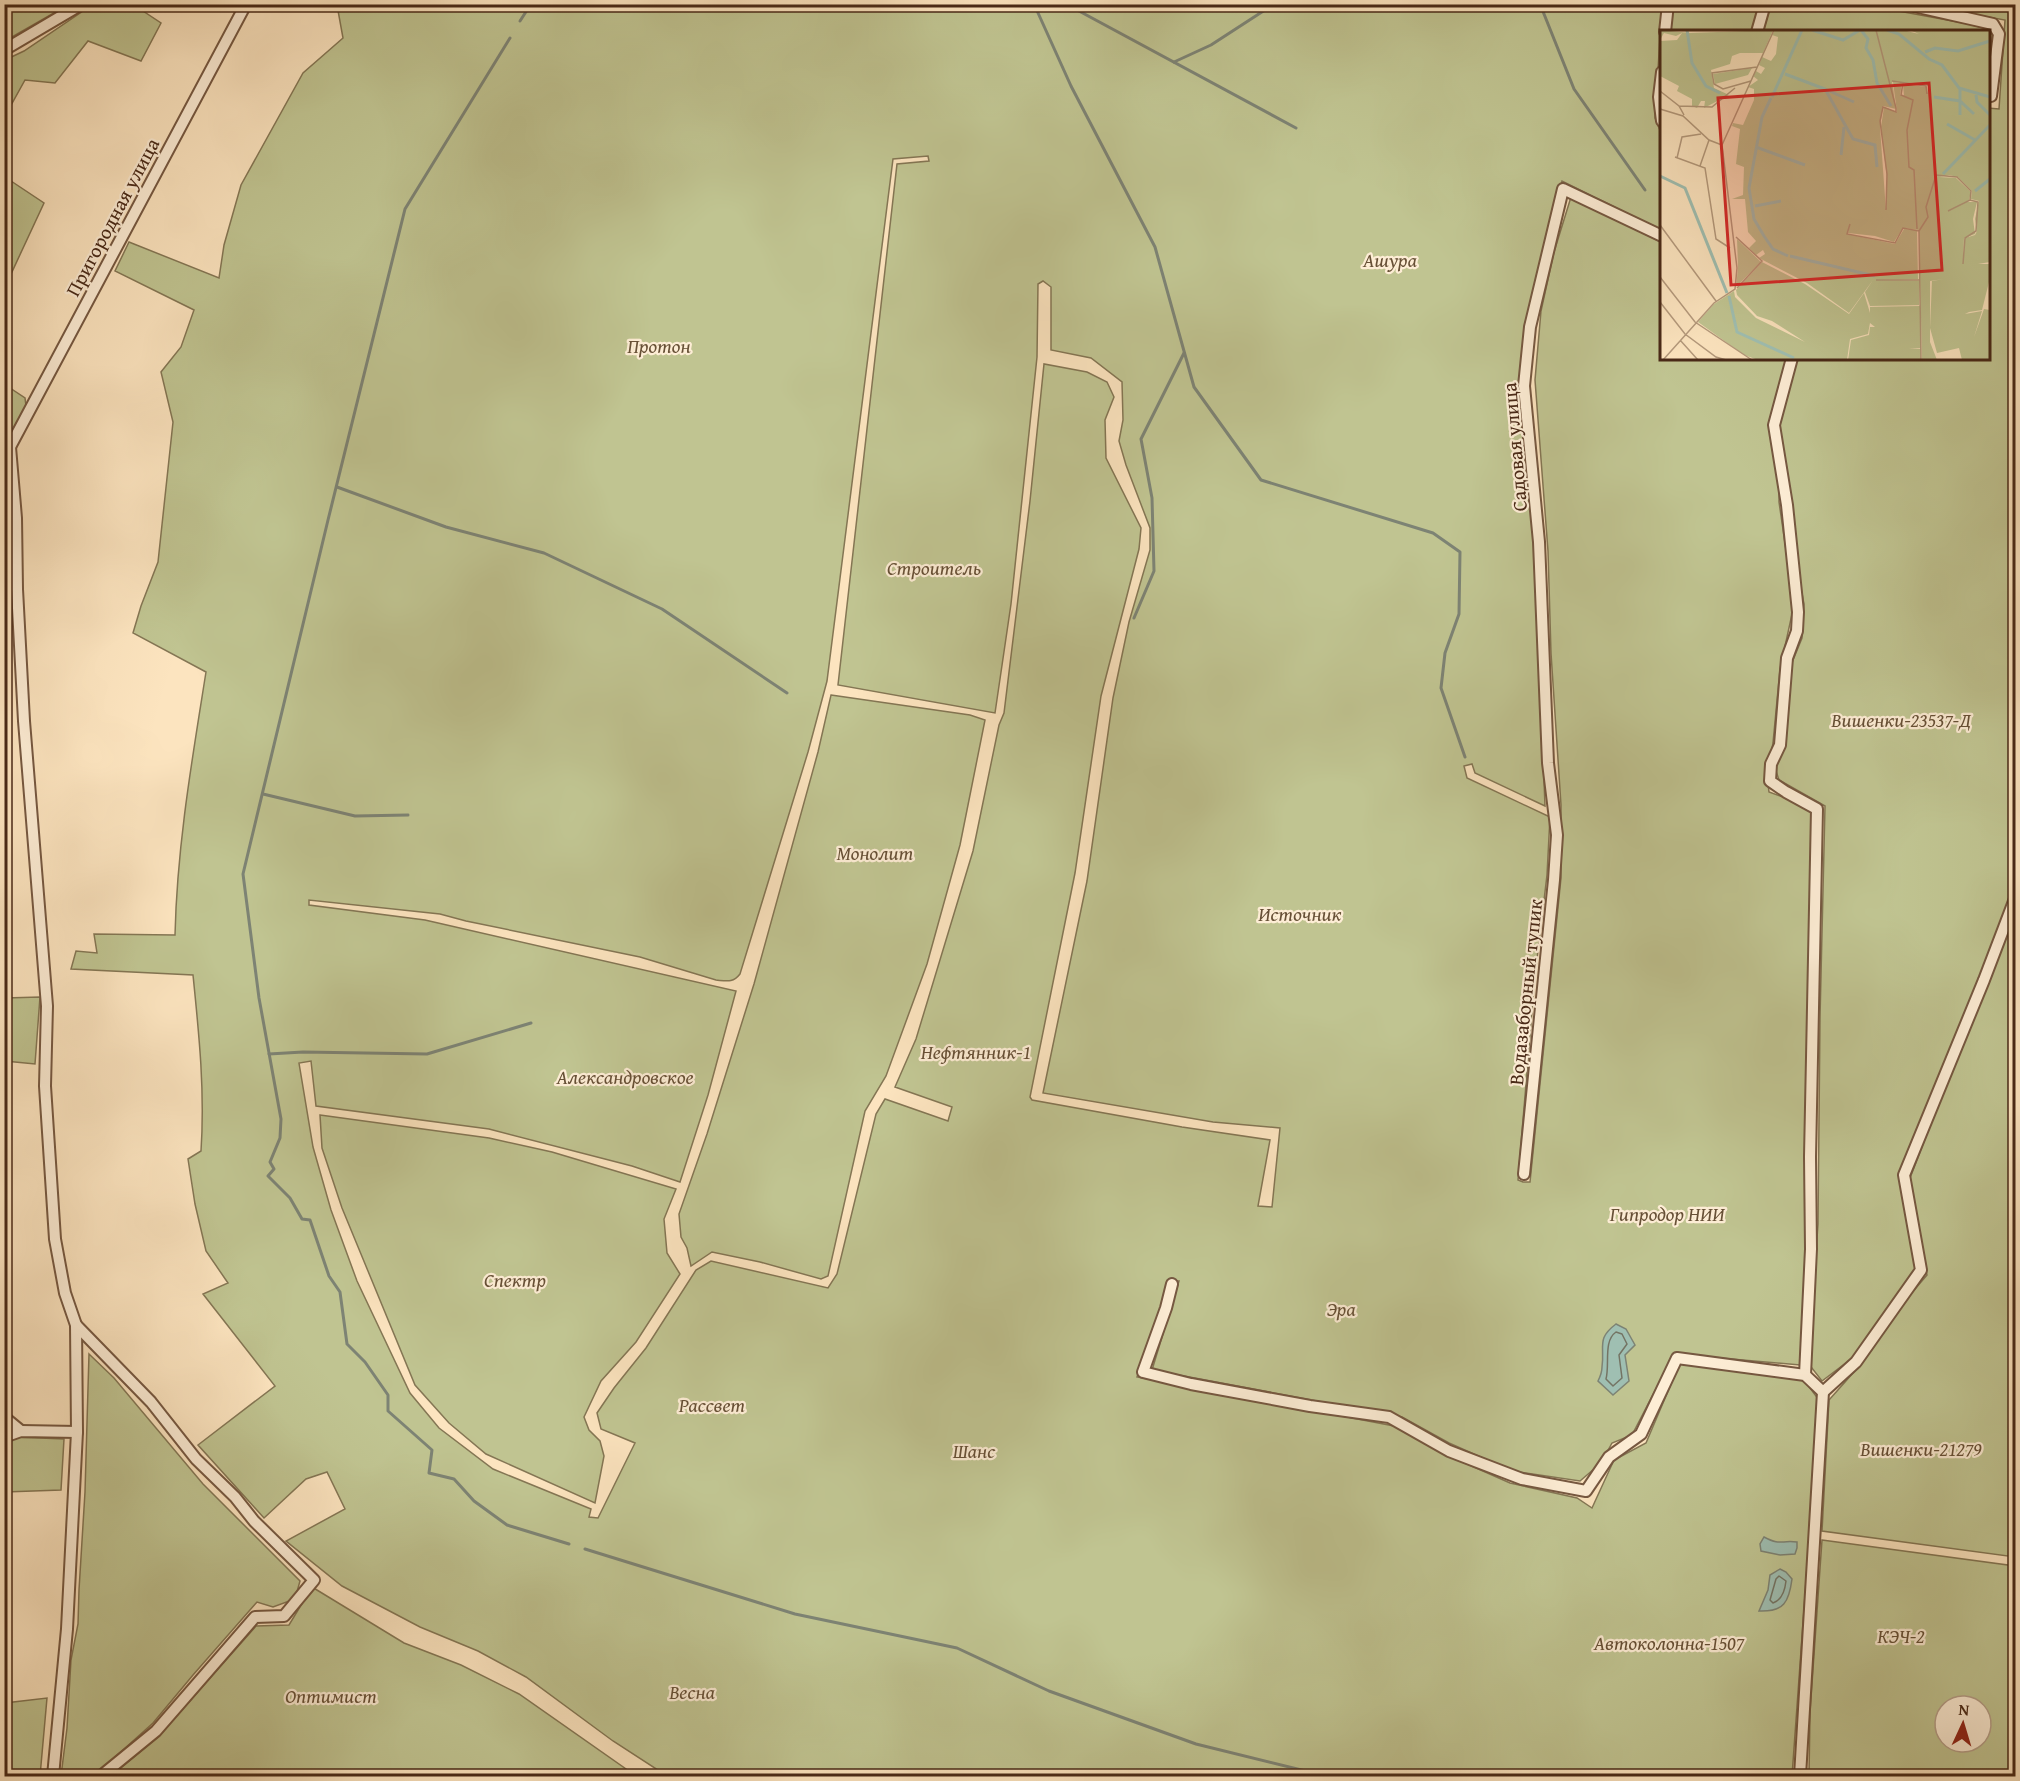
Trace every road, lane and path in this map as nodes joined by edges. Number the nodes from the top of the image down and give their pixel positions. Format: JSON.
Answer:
{"nodes":[{"id":1,"x":82,"y":4,"type":"edge"},
{"id":2,"x":246,"y":4,"type":"edge"},
{"id":3,"x":1668,"y":4,"type":"edge"},
{"id":4,"x":1765,"y":4,"type":"edge"},
{"id":5,"x":1905,"y":4,"type":"edge"},
{"id":6,"x":1665,"y":30,"type":"edge"},
{"id":7,"x":1758,"y":30,"type":"edge"},
{"id":8,"x":4,"y":50,"type":"edge"},
{"id":9,"x":1660,"y":89,"type":"edge"},
{"id":10,"x":1991,"y":96,"type":"dead end"},
{"id":11,"x":1660,"y":105,"type":"edge"},
{"id":12,"x":1660,"y":235,"type":"edge"},
{"id":13,"x":1791,"y":360,"type":"edge"},
{"id":14,"x":7,"y":446,"type":"edge"},
{"id":15,"x":1555,"y":813,"type":"joint"},
{"id":16,"x":2016,"y":896,"type":"edge"},
{"id":17,"x":1524,"y":1174,"type":"dead end"},
{"id":18,"x":1172,"y":1284,"type":"dead end"},
{"id":19,"x":76,"y":1325,"type":"junction"},
{"id":20,"x":1805,"y":1374,"type":"junction"},
{"id":21,"x":1823,"y":1392,"type":"junction"},
{"id":22,"x":4,"y":1417,"type":"edge"},
{"id":23,"x":21,"y":1431,"type":"junction"},
{"id":24,"x":77,"y":1432,"type":"junction"},
{"id":25,"x":4,"y":1437,"type":"edge"},
{"id":26,"x":53,"y":1776,"type":"edge"},
{"id":27,"x":101,"y":1776,"type":"edge"},
{"id":28,"x":1800,"y":1776,"type":"edge"}],
"edges":[{"from":1,"to":8,"type":"street"},
{"from":2,"to":14,"type":"street","name":"Пригородная улица"},
{"from":3,"to":6,"type":"street"},
{"from":4,"to":7,"type":"street"},
{"from":5,"to":10,"type":"street"},
{"from":9,"to":11,"type":"street"},
{"from":12,"to":15,"type":"street","name":"Садовая улица"},
{"from":13,"to":20,"type":"street"},
{"from":14,"to":19,"type":"street"},
{"from":15,"to":17,"type":"street","name":"Водазаборный тупик"},
{"from":16,"to":21,"type":"street"},
{"from":18,"to":20,"type":"street"},
{"from":19,"to":24,"type":"street"},
{"from":19,"to":27,"type":"street"},
{"from":20,"to":21,"type":"street"},
{"from":21,"to":28,"type":"street"},
{"from":22,"to":23,"type":"street"},
{"from":23,"to":24,"type":"street"},
{"from":23,"to":25,"type":"street"},
{"from":24,"to":26,"type":"street"}]}
